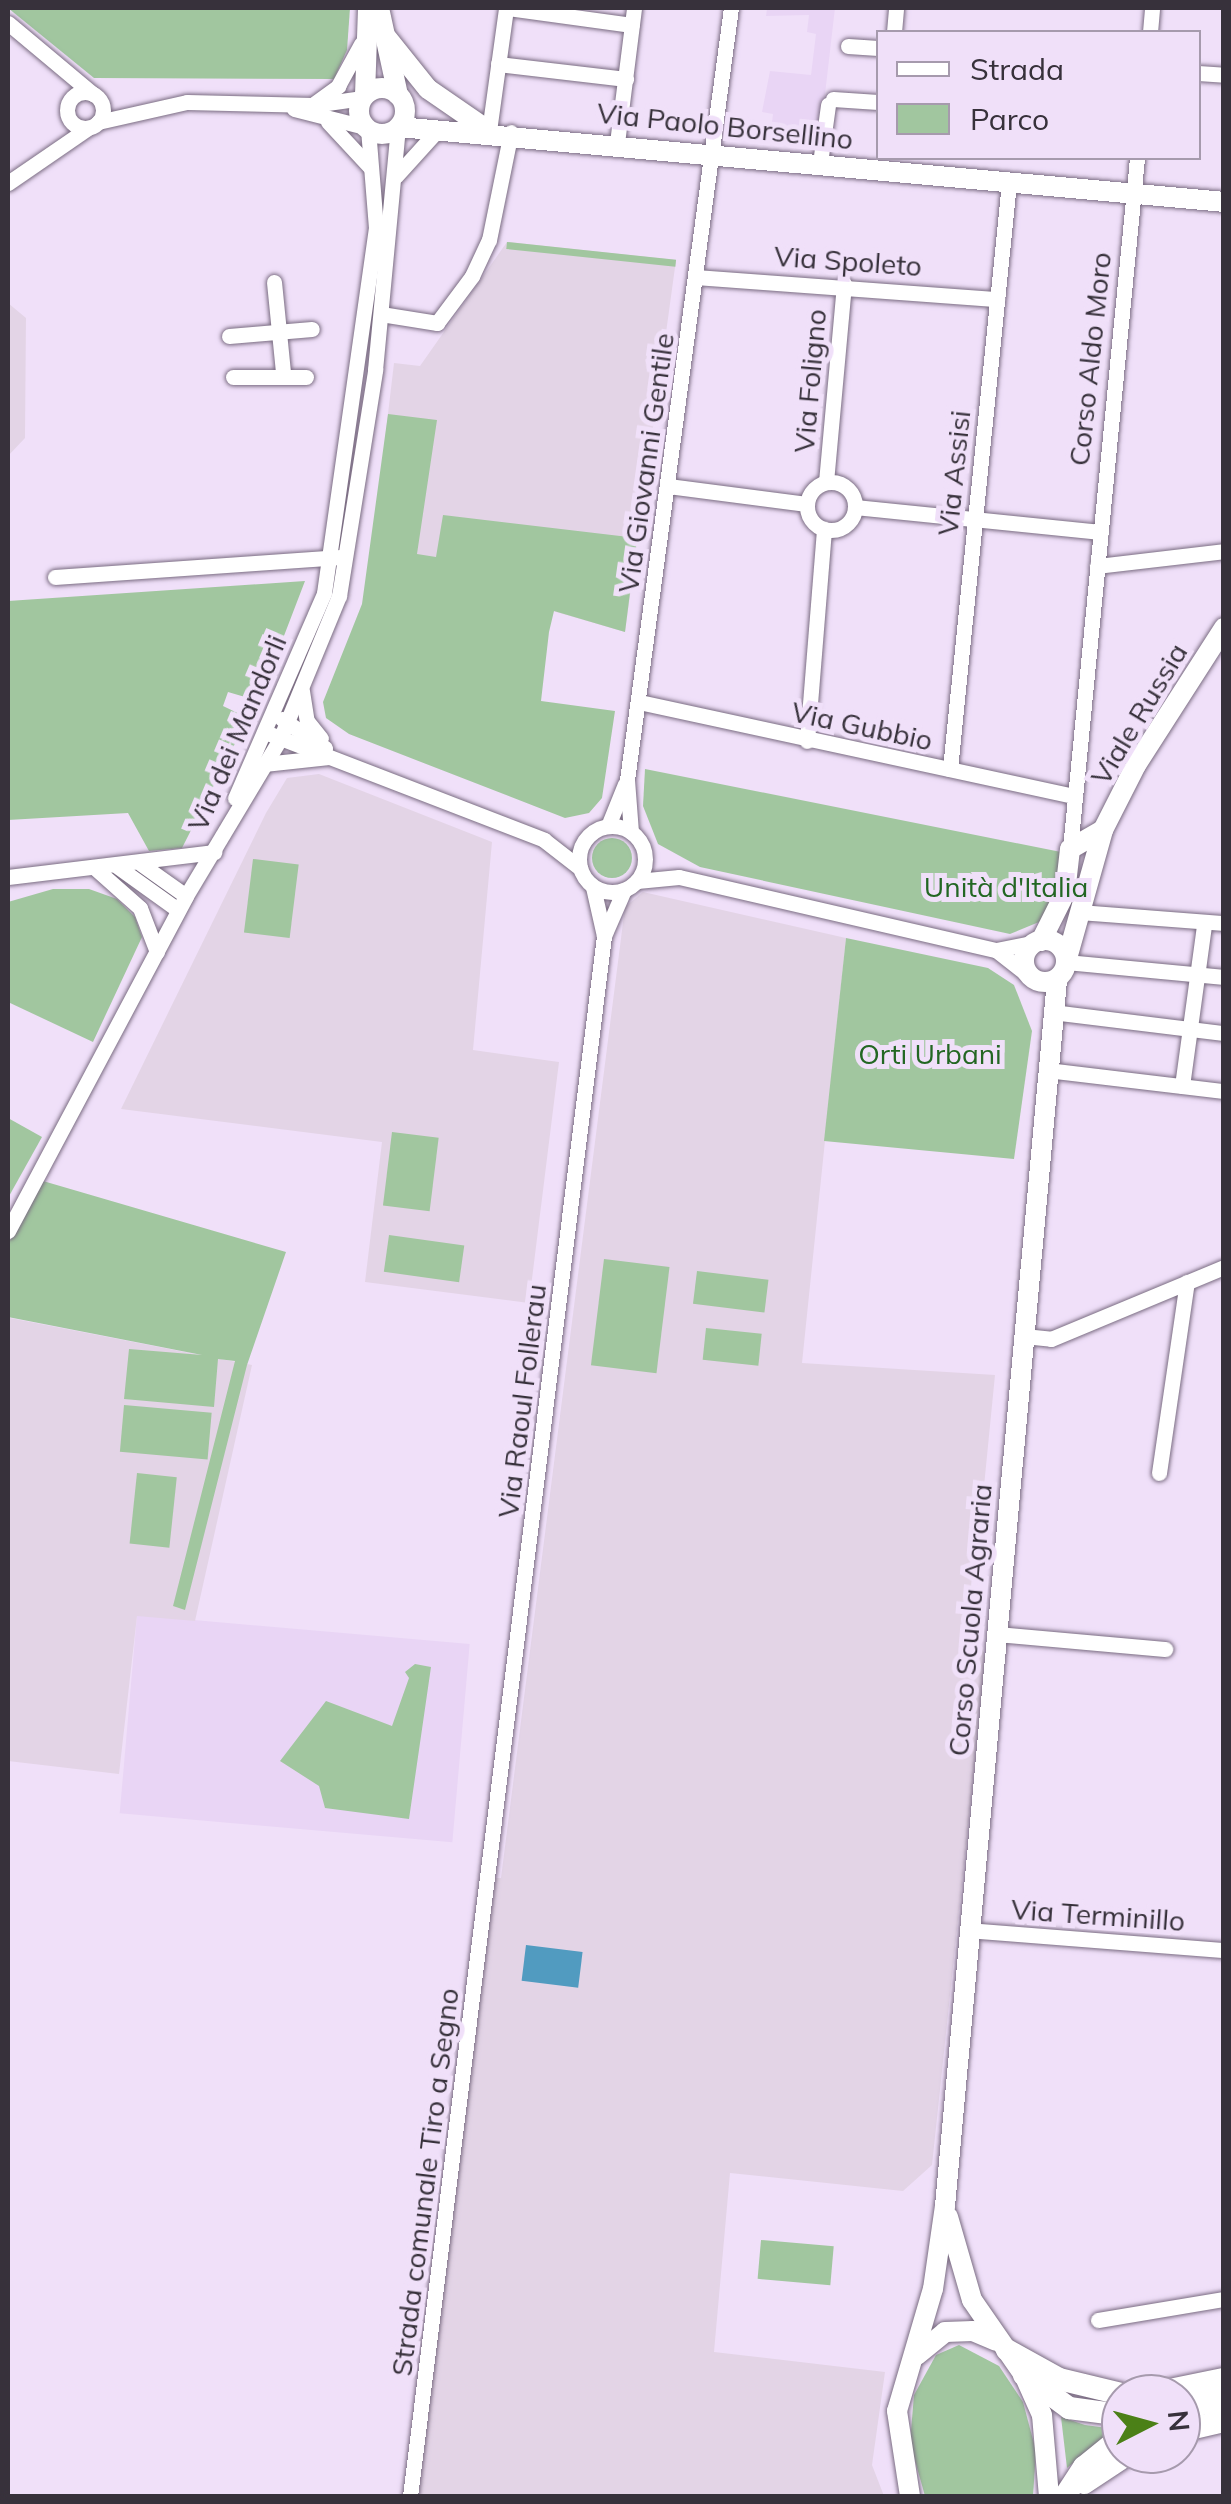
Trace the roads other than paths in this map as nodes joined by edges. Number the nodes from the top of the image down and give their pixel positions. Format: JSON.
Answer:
{"nodes":[{"id":1,"x":507,"y":8,"type":"edge"},
{"id":2,"x":634,"y":8,"type":"edge"},
{"id":3,"x":731,"y":8,"type":"edge"},
{"id":4,"x":371,"y":12,"type":"edge"},
{"id":5,"x":8,"y":23,"type":"edge"},
{"id":6,"x":632,"y":25,"type":"junction"},
{"id":7,"x":387,"y":38,"type":"junction"},
{"id":8,"x":848,"y":46,"type":"dead end"},
{"id":9,"x":876,"y":48,"type":"edge"},
{"id":10,"x":498,"y":64,"type":"junction"},
{"id":11,"x":57,"y":65,"type":"junction"},
{"id":12,"x":626,"y":79,"type":"junction"},
{"id":13,"x":364,"y":96,"type":"junction"},
{"id":14,"x":400,"y":96,"type":"junction"},
{"id":15,"x":97,"y":98,"type":"junction"},
{"id":16,"x":876,"y":102,"type":"edge"},
{"id":17,"x":67,"y":109,"type":"junction"},
{"id":18,"x":139,"y":111,"type":"junction"},
{"id":19,"x":316,"y":111,"type":"junction"},
{"id":20,"x":93,"y":125,"type":"junction"},
{"id":21,"x":398,"y":127,"type":"junction"},
{"id":22,"x":367,"y":128,"type":"junction"},
{"id":23,"x":489,"y":131,"type":"junction"},
{"id":24,"x":512,"y":132,"type":"junction"},
{"id":25,"x":435,"y":133,"type":"junction"},
{"id":26,"x":617,"y":142,"type":"junction"},
{"id":27,"x":48,"y":151,"type":"junction"},
{"id":28,"x":712,"y":152,"type":"junction"},
{"id":29,"x":1138,"y":160,"type":"edge"},
{"id":30,"x":820,"y":163,"type":"junction"},
{"id":31,"x":883,"y":163,"type":"edge"},
{"id":32,"x":370,"y":168,"type":"junction"},
{"id":33,"x":396,"y":176,"type":"junction"},
{"id":34,"x":8,"y":182,"type":"edge"},
{"id":35,"x":1009,"y":182,"type":"junction"},
{"id":36,"x":1134,"y":194,"type":"junction"},
{"id":37,"x":1224,"y":202,"type":"edge"},
{"id":38,"x":696,"y":277,"type":"junction"},
{"id":39,"x":274,"y":282,"type":"dead end"},
{"id":40,"x":844,"y":284,"type":"junction"},
{"id":41,"x":997,"y":298,"type":"junction"},
{"id":42,"x":381,"y":314,"type":"junction"},
{"id":43,"x":312,"y":329,"type":"dead end"},
{"id":44,"x":279,"y":332,"type":"junction"},
{"id":45,"x":229,"y":336,"type":"dead end"},
{"id":46,"x":282,"y":372,"type":"junction"},
{"id":47,"x":232,"y":377,"type":"dead end"},
{"id":48,"x":306,"y":377,"type":"dead end"},
{"id":49,"x":826,"y":482,"type":"junction"},
{"id":50,"x":668,"y":486,"type":"junction"},
{"id":51,"x":807,"y":504,"type":"junction"},
{"id":52,"x":855,"y":507,"type":"junction"},
{"id":53,"x":974,"y":522,"type":"junction"},
{"id":54,"x":824,"y":529,"type":"junction"},
{"id":55,"x":1101,"y":532,"type":"junction"},
{"id":56,"x":1224,"y":551,"type":"edge"},
{"id":57,"x":338,"y":557,"type":"junction"},
{"id":58,"x":1097,"y":566,"type":"junction"},
{"id":59,"x":55,"y":577,"type":"dead end"},
{"id":60,"x":1224,"y":628,"type":"edge"},
{"id":61,"x":302,"y":688,"type":"junction"},
{"id":62,"x":639,"y":702,"type":"junction"},
{"id":63,"x":270,"y":713,"type":"junction"},
{"id":64,"x":287,"y":721,"type":"junction"},
{"id":65,"x":262,"y":731,"type":"junction"},
{"id":66,"x":280,"y":738,"type":"junction"},
{"id":67,"x":806,"y":740,"type":"junction"},
{"id":68,"x":336,"y":756,"type":"junction"},
{"id":69,"x":264,"y":764,"type":"junction"},
{"id":70,"x":950,"y":769,"type":"junction"},
{"id":71,"x":627,"y":780,"type":"junction"},
{"id":72,"x":1075,"y":796,"type":"junction"},
{"id":73,"x":608,"y":826,"type":"junction"},
{"id":74,"x":1103,"y":830,"type":"junction"},
{"id":75,"x":631,"y":832,"type":"junction"},
{"id":76,"x":587,"y":837,"type":"junction"},
{"id":77,"x":544,"y":840,"type":"junction"},
{"id":78,"x":1070,"y":849,"type":"junction"},
{"id":79,"x":644,"y":851,"type":"junction"},
{"id":80,"x":214,"y":852,"type":"junction"},
{"id":81,"x":140,"y":864,"type":"junction"},
{"id":82,"x":118,"y":866,"type":"junction"},
{"id":83,"x":96,"y":868,"type":"junction"},
{"id":84,"x":580,"y":868,"type":"junction"},
{"id":85,"x":28,"y":875,"type":"junction"},
{"id":86,"x":8,"y":876,"type":"edge"},
{"id":87,"x":679,"y":876,"type":"junction"},
{"id":88,"x":631,"y":886,"type":"junction"},
{"id":89,"x":594,"y":887,"type":"junction"},
{"id":90,"x":8,"y":888,"type":"edge"},
{"id":91,"x":182,"y":903,"type":"junction"},
{"id":92,"x":1080,"y":912,"type":"junction"},
{"id":93,"x":1224,"y":923,"type":"edge"},
{"id":94,"x":1204,"y":926,"type":"junction"},
{"id":95,"x":604,"y":936,"type":"junction"},
{"id":96,"x":1041,"y":941,"type":"junction"},
{"id":97,"x":996,"y":950,"type":"junction"},
{"id":98,"x":157,"y":952,"type":"junction"},
{"id":99,"x":1067,"y":967,"type":"junction"},
{"id":100,"x":1197,"y":974,"type":"junction"},
{"id":101,"x":1224,"y":977,"type":"edge"},
{"id":102,"x":1034,"y":979,"type":"junction"},
{"id":103,"x":1052,"y":1012,"type":"junction"},
{"id":104,"x":1189,"y":1029,"type":"junction"},
{"id":105,"x":1224,"y":1033,"type":"edge"},
{"id":106,"x":1049,"y":1040,"type":"junction"},
{"id":107,"x":1047,"y":1070,"type":"junction"},
{"id":108,"x":1182,"y":1086,"type":"junction"},
{"id":109,"x":1224,"y":1091,"type":"edge"},
{"id":110,"x":8,"y":1231,"type":"edge"},
{"id":111,"x":1224,"y":1267,"type":"edge"},
{"id":112,"x":1187,"y":1282,"type":"junction"},
{"id":113,"x":1024,"y":1336,"type":"junction"},
{"id":114,"x":1159,"y":1473,"type":"dead end"},
{"id":115,"x":996,"y":1634,"type":"junction"},
{"id":116,"x":1165,"y":1649,"type":"dead end"},
{"id":117,"x":488,"y":1872,"type":"joint"},
{"id":118,"x":968,"y":1930,"type":"junction"},
{"id":119,"x":1224,"y":1950,"type":"edge"},
{"id":120,"x":945,"y":2206,"type":"junction"},
{"id":121,"x":1224,"y":2299,"type":"edge"},
{"id":122,"x":1098,"y":2320,"type":"dead end"},
{"id":123,"x":1002,"y":2346,"type":"junction"},
{"id":124,"x":917,"y":2356,"type":"junction"},
{"id":125,"x":1024,"y":2375,"type":"junction"},
{"id":126,"x":1101,"y":2389,"type":"edge"},
{"id":127,"x":1101,"y":2412,"type":"edge"},
{"id":128,"x":1101,"y":2453,"type":"edge"},
{"id":129,"x":1101,"y":2472,"type":"edge"},
{"id":130,"x":410,"y":2496,"type":"edge"},
{"id":131,"x":910,"y":2496,"type":"edge"},
{"id":132,"x":1049,"y":2496,"type":"edge"},
{"id":133,"x":1065,"y":2496,"type":"edge"}],
"edges":[{"from":1,"to":6,"type":"street"},
{"from":1,"to":10,"type":"street"},
{"from":2,"to":6,"type":"street"},
{"from":3,"to":28,"type":"street","name":"Via Giovanni Gentile"},
{"from":4,"to":7,"type":"main road"},
{"from":4,"to":13,"type":"main road"},
{"from":4,"to":19,"type":"street"},
{"from":5,"to":11,"type":"street"},
{"from":6,"to":12,"type":"street"},
{"from":7,"to":14,"type":"main road"},
{"from":7,"to":23,"type":"main road"},
{"from":8,"to":9,"type":"street"},
{"from":10,"to":12,"type":"street"},
{"from":10,"to":23,"type":"street"},
{"from":11,"to":15,"type":"street"},
{"from":11,"to":17,"type":"street"},
{"from":12,"to":26,"type":"street"},
{"from":13,"to":14,"type":"main road"},
{"from":13,"to":19,"type":"street"},
{"from":13,"to":22,"type":"main road"},
{"from":14,"to":21,"type":"main road"},
{"from":14,"to":23,"type":"main road"},
{"from":15,"to":17,"type":"street"},
{"from":15,"to":18,"type":"street"},
{"from":15,"to":20,"type":"street"},
{"from":16,"to":30,"type":"street"},
{"from":17,"to":20,"type":"street"},
{"from":17,"to":27,"type":"street"},
{"from":18,"to":19,"type":"street"},
{"from":18,"to":20,"type":"street"},
{"from":19,"to":22,"type":"street"},
{"from":19,"to":32,"type":"street"},
{"from":20,"to":27,"type":"street"},
{"from":21,"to":22,"type":"main road"},
{"from":21,"to":25,"type":"main road"},
{"from":21,"to":33,"type":"street","name":"Via dei Mandorli"},
{"from":22,"to":32,"type":"street","name":"Via dei Mandorli"},
{"from":23,"to":24,"type":"main road","name":"Via Paolo Borsellino"},
{"from":23,"to":25,"type":"main road"},
{"from":24,"to":26,"type":"main road","name":"Via Paolo Borsellino"},
{"from":24,"to":42,"type":"street"},
{"from":25,"to":33,"type":"street"},
{"from":26,"to":28,"type":"main road","name":"Via Paolo Borsellino"},
{"from":27,"to":34,"type":"street"},
{"from":28,"to":30,"type":"main road","name":"Via Paolo Borsellino"},
{"from":28,"to":38,"type":"street","name":"Via Giovanni Gentile"},
{"from":29,"to":36,"type":"street","name":"Corso Aldo Moro"},
{"from":30,"to":31,"type":"main road","name":"Via Paolo Borsellino"},
{"from":31,"to":35,"type":"main road","name":"Via Paolo Borsellino"},
{"from":32,"to":57,"type":"street","name":"Via dei Mandorli"},
{"from":33,"to":42,"type":"street","name":"Via dei Mandorli"},
{"from":35,"to":36,"type":"main road","name":"Via Paolo Borsellino"},
{"from":35,"to":41,"type":"street","name":"Via Assisi"},
{"from":36,"to":37,"type":"main road","name":"Via Paolo Borsellino"},
{"from":36,"to":55,"type":"street","name":"Corso Aldo Moro"},
{"from":38,"to":40,"type":"street","name":"Via Spoleto"},
{"from":38,"to":50,"type":"street","name":"Via Giovanni Gentile"},
{"from":39,"to":44,"type":"street"},
{"from":40,"to":41,"type":"street","name":"Via Spoleto"},
{"from":40,"to":49,"type":"street","name":"Via Foligno"},
{"from":41,"to":53,"type":"street","name":"Via Assisi"},
{"from":42,"to":57,"type":"street","name":"Via dei Mandorli"},
{"from":43,"to":44,"type":"street"},
{"from":44,"to":45,"type":"street"},
{"from":44,"to":46,"type":"street"},
{"from":46,"to":47,"type":"street"},
{"from":46,"to":48,"type":"street"},
{"from":49,"to":51,"type":"street"},
{"from":49,"to":52,"type":"street"},
{"from":50,"to":51,"type":"street"},
{"from":50,"to":62,"type":"street","name":"Via Giovanni Gentile"},
{"from":51,"to":54,"type":"street"},
{"from":52,"to":53,"type":"street"},
{"from":52,"to":54,"type":"street"},
{"from":53,"to":55,"type":"street"},
{"from":53,"to":70,"type":"street","name":"Via Assisi"},
{"from":54,"to":67,"type":"street"},
{"from":55,"to":58,"type":"street","name":"Corso Aldo Moro"},
{"from":56,"to":58,"type":"street"},
{"from":57,"to":59,"type":"street"},
{"from":57,"to":61,"type":"street","name":"Via dei Mandorli"},
{"from":57,"to":63,"type":"street","name":"Via dei Mandorli"},
{"from":58,"to":72,"type":"street","name":"Corso Aldo Moro"},
{"from":60,"to":74,"type":"main road","name":"Viale Russia"},
{"from":61,"to":64,"type":"street","name":"Via dei Mandorli"},
{"from":61,"to":68,"type":"street"},
{"from":62,"to":67,"type":"street","name":"Via Gubbio"},
{"from":62,"to":71,"type":"street","name":"Via Giovanni Gentile"},
{"from":63,"to":64,"type":"street"},
{"from":63,"to":65,"type":"street","name":"Via dei Mandorli"},
{"from":64,"to":66,"type":"street","name":"Via dei Mandorli"},
{"from":64,"to":68,"type":"street"},
{"from":65,"to":66,"type":"street"},
{"from":65,"to":80,"type":"street","name":"Via dei Mandorli"},
{"from":66,"to":68,"type":"street"},
{"from":66,"to":69,"type":"street","name":"Via dei Mandorli"},
{"from":67,"to":70,"type":"street","name":"Via Gubbio"},
{"from":68,"to":69,"type":"street"},
{"from":68,"to":77,"type":"street"},
{"from":69,"to":80,"type":"street","name":"Via dei Mandorli"},
{"from":70,"to":72,"type":"street","name":"Via Gubbio"},
{"from":71,"to":73,"type":"street","name":"Via Giovanni Gentile"},
{"from":71,"to":75,"type":"street","name":"Via Giovanni Gentile"},
{"from":72,"to":78,"type":"street","name":"Corso Aldo Moro"},
{"from":73,"to":75,"type":"street"},
{"from":73,"to":76,"type":"street"},
{"from":74,"to":78,"type":"main road","name":"Viale Russia"},
{"from":74,"to":92,"type":"main road","name":"Viale Russia"},
{"from":75,"to":79,"type":"street"},
{"from":76,"to":77,"type":"street"},
{"from":76,"to":84,"type":"street"},
{"from":77,"to":84,"type":"street"},
{"from":78,"to":96,"type":"main road","name":"Corso Aldo Moro"},
{"from":79,"to":87,"type":"street"},
{"from":79,"to":88,"type":"street"},
{"from":80,"to":81,"type":"street"},
{"from":80,"to":91,"type":"street"},
{"from":81,"to":82,"type":"street"},
{"from":81,"to":91,"type":"street"},
{"from":82,"to":83,"type":"street"},
{"from":82,"to":91,"type":"street"},
{"from":83,"to":85,"type":"street"},
{"from":83,"to":98,"type":"street"},
{"from":84,"to":89,"type":"street"},
{"from":85,"to":86,"type":"street"},
{"from":85,"to":90,"type":"street"},
{"from":87,"to":88,"type":"street"},
{"from":87,"to":97,"type":"street"},
{"from":88,"to":89,"type":"street"},
{"from":88,"to":95,"type":"street","name":"Via Raoul Follerau"},
{"from":89,"to":95,"type":"street","name":"Via Raoul Follerau"},
{"from":91,"to":98,"type":"street"},
{"from":92,"to":94,"type":"street"},
{"from":92,"to":99,"type":"main road","name":"Viale Russia"},
{"from":93,"to":94,"type":"street"},
{"from":94,"to":100,"type":"street"},
{"from":95,"to":117,"type":"street","name":"Via Raoul Follerau"},
{"from":96,"to":97,"type":"street"},
{"from":96,"to":99,"type":"main road"},
{"from":96,"to":102,"type":"main road","name":"Corso Aldo Moro"},
{"from":97,"to":102,"type":"street"},
{"from":98,"to":110,"type":"street"},
{"from":99,"to":100,"type":"street"},
{"from":99,"to":102,"type":"main road"},
{"from":99,"to":103,"type":"main road","name":"Corso Scuola Agraria"},
{"from":100,"to":101,"type":"street"},
{"from":100,"to":104,"type":"street"},
{"from":102,"to":106,"type":"main road","name":"Corso Scuola Agraria"},
{"from":103,"to":104,"type":"street"},
{"from":103,"to":106,"type":"main road","name":"Corso Scuola Agraria"},
{"from":104,"to":105,"type":"street"},
{"from":104,"to":108,"type":"street"},
{"from":106,"to":107,"type":"main road","name":"Corso Scuola Agraria"},
{"from":107,"to":108,"type":"street"},
{"from":107,"to":113,"type":"main road","name":"Corso Scuola Agraria"},
{"from":108,"to":109,"type":"street"},
{"from":111,"to":112,"type":"street"},
{"from":112,"to":113,"type":"street"},
{"from":112,"to":114,"type":"street"},
{"from":113,"to":115,"type":"main road","name":"Corso Scuola Agraria"},
{"from":115,"to":116,"type":"street"},
{"from":115,"to":118,"type":"main road","name":"Corso Scuola Agraria"},
{"from":117,"to":130,"type":"street","name":"Strada comunale Tiro a Segno"},
{"from":118,"to":119,"type":"street","name":"Via Terminillo"},
{"from":118,"to":120,"type":"main road","name":"Corso Scuola Agraria"},
{"from":120,"to":123,"type":"main road"},
{"from":120,"to":124,"type":"main road"},
{"from":121,"to":122,"type":"street"},
{"from":123,"to":124,"type":"main road"},
{"from":123,"to":125,"type":"main road"},
{"from":123,"to":126,"type":"highway"},
{"from":124,"to":131,"type":"main road"},
{"from":125,"to":127,"type":"highway"},
{"from":125,"to":132,"type":"main road"},
{"from":128,"to":133,"type":"highway"},
{"from":129,"to":133,"type":"highway"}]}
